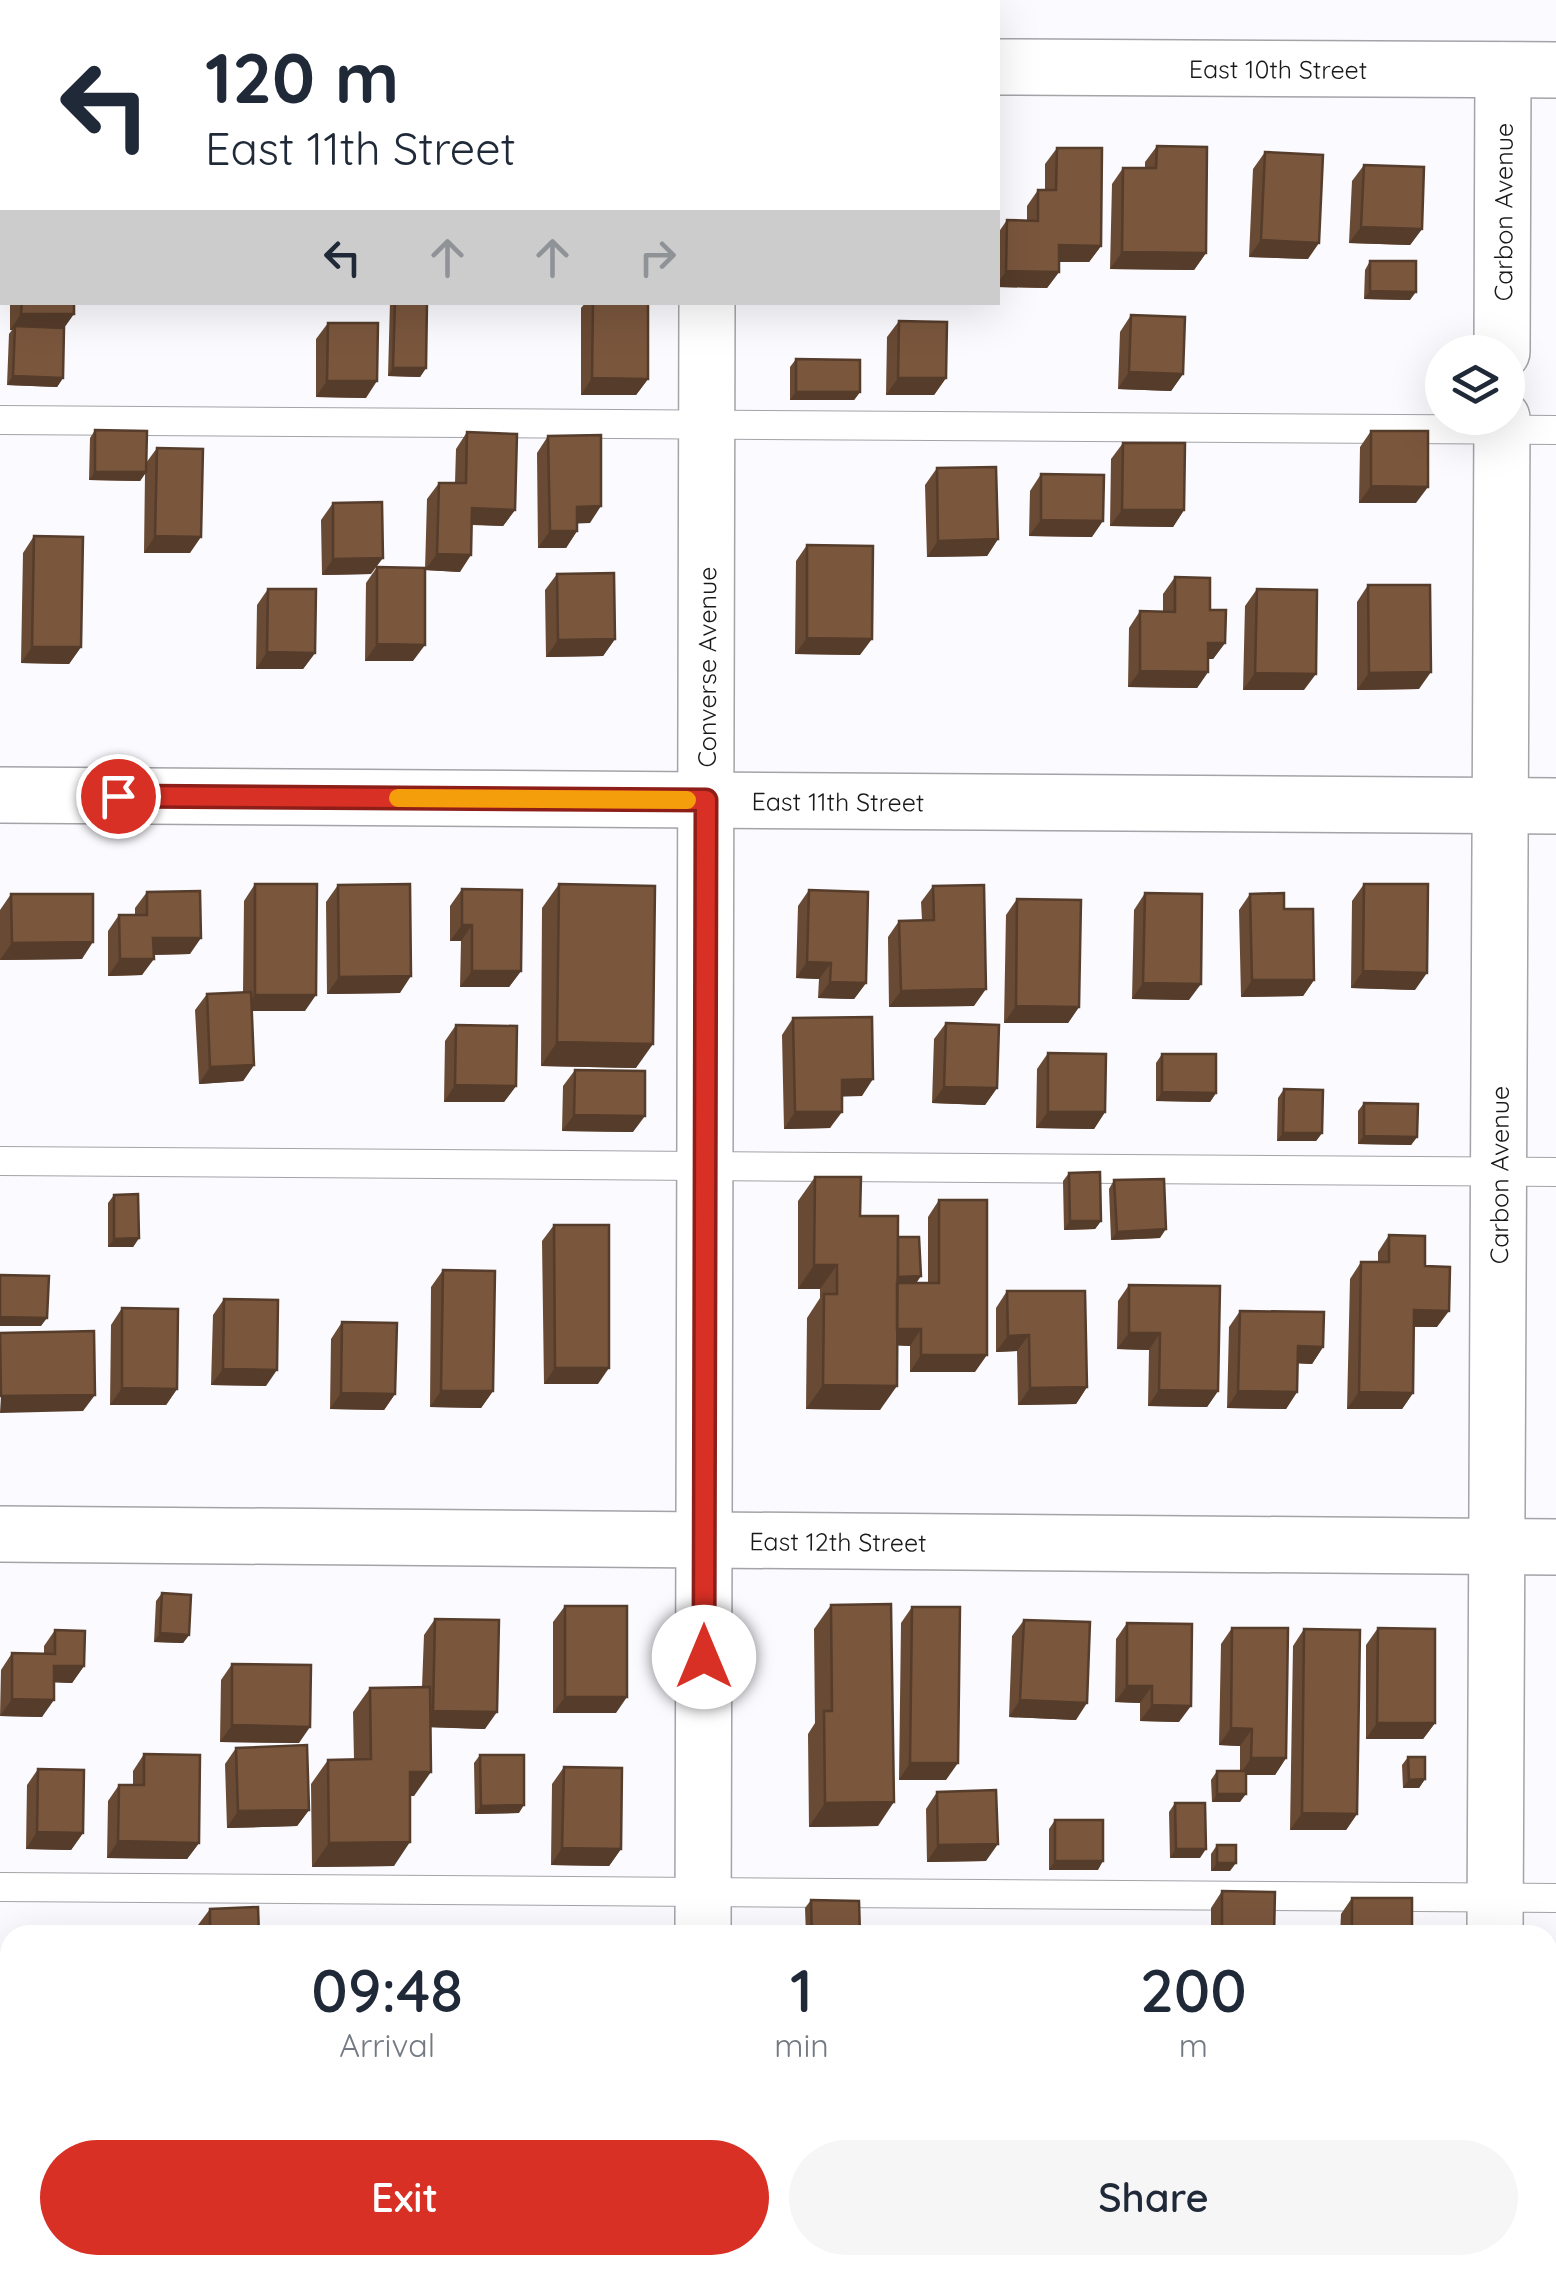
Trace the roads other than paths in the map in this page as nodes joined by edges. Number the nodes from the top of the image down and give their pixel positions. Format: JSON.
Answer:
{"nodes":[{"id":1,"x":1000,"y":67,"type":"edge"},
{"id":2,"x":1503,"y":70,"type":"junction"},
{"id":3,"x":1556,"y":70,"type":"edge"},
{"id":4,"x":707,"y":305,"type":"edge"},
{"id":5,"x":1502,"y":335,"type":"edge"},
{"id":6,"x":0,"y":420,"type":"edge"},
{"id":7,"x":1425,"y":424,"type":"edge"},
{"id":8,"x":707,"y":425,"type":"junction"},
{"id":9,"x":1525,"y":427,"type":"edge"},
{"id":10,"x":1556,"y":430,"type":"edge"},
{"id":11,"x":1502,"y":435,"type":"edge"},
{"id":12,"x":0,"y":795,"type":"edge"},
{"id":13,"x":706,"y":800,"type":"junction"},
{"id":14,"x":1500,"y":806,"type":"junction"},
{"id":15,"x":1556,"y":806,"type":"edge"},
{"id":16,"x":0,"y":1161,"type":"edge"},
{"id":17,"x":704,"y":1166,"type":"junction"},
{"id":18,"x":1498,"y":1172,"type":"junction"},
{"id":19,"x":1556,"y":1172,"type":"edge"},
{"id":20,"x":0,"y":1534,"type":"edge"},
{"id":21,"x":704,"y":1539,"type":"junction"},
{"id":22,"x":1497,"y":1546,"type":"junction"},
{"id":23,"x":1556,"y":1547,"type":"edge"},
{"id":24,"x":0,"y":1886,"type":"edge"},
{"id":25,"x":1556,"y":1898,"type":"edge"},
{"id":26,"x":703,"y":1913,"type":"edge"},
{"id":27,"x":1496,"y":1916,"type":"edge"}],
"edges":[{"from":1,"to":2,"type":"street","name":"East 10th Street"},
{"from":2,"to":3,"type":"street","name":"East 10th Street"},
{"from":2,"to":5,"type":"street","name":"Carbon Avenue"},
{"from":4,"to":8,"type":"street","name":"Converse Avenue"},
{"from":6,"to":8,"type":"lane"},
{"from":7,"to":8,"type":"lane"},
{"from":8,"to":13,"type":"street","name":"Converse Avenue"},
{"from":9,"to":10,"type":"lane"},
{"from":11,"to":14,"type":"street","name":"Carbon Avenue"},
{"from":12,"to":13,"type":"street","name":"East 11th Street"},
{"from":13,"to":14,"type":"street","name":"East 11th Street"},
{"from":13,"to":17,"type":"street","name":"Converse Avenue"},
{"from":14,"to":15,"type":"street","name":"East 11th Street"},
{"from":14,"to":18,"type":"street","name":"Carbon Avenue"},
{"from":16,"to":17,"type":"lane"},
{"from":17,"to":18,"type":"lane"},
{"from":17,"to":21,"type":"street","name":"Converse Avenue"},
{"from":18,"to":19,"type":"lane"},
{"from":18,"to":22,"type":"street","name":"Carbon Avenue"},
{"from":20,"to":21,"type":"street","name":"East 12th Street"},
{"from":21,"to":22,"type":"street","name":"East 12th Street"},
{"from":21,"to":26,"type":"street","name":"Converse Avenue"},
{"from":22,"to":23,"type":"street","name":"East 12th Street"},
{"from":22,"to":27,"type":"street","name":"Carbon Avenue"},
{"from":24,"to":26,"type":"lane"},
{"from":25,"to":27,"type":"lane"},
{"from":26,"to":27,"type":"lane"}]}
